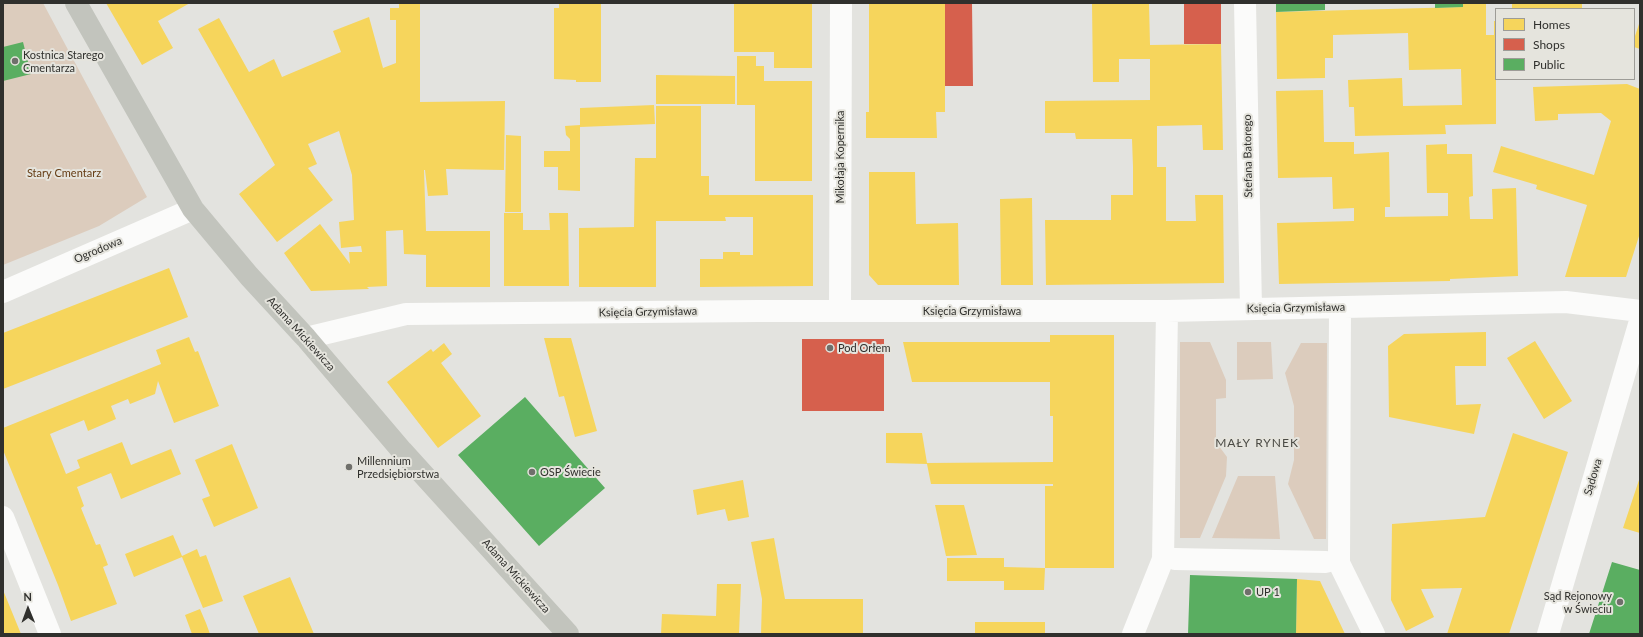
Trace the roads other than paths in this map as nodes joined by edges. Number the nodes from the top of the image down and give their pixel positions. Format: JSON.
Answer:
{"nodes":[{"id":1,"x":76,"y":3,"type":"edge"},
{"id":2,"x":841,"y":3,"type":"edge"},
{"id":3,"x":1245,"y":3,"type":"edge"},
{"id":4,"x":193,"y":209,"type":"junction"},
{"id":5,"x":3,"y":292,"type":"edge"},
{"id":6,"x":1340,"y":308,"type":"junction"},
{"id":7,"x":1251,"y":309,"type":"junction"},
{"id":8,"x":840,"y":311,"type":"junction"},
{"id":9,"x":1167,"y":311,"type":"junction"},
{"id":10,"x":1640,"y":311,"type":"edge"},
{"id":11,"x":1640,"y":321,"type":"edge"},
{"id":12,"x":306,"y":338,"type":"junction"},
{"id":13,"x":3,"y":517,"type":"edge"},
{"id":14,"x":1175,"y":559,"type":"dead end"},
{"id":15,"x":1332,"y":562,"type":"junction"},
{"id":16,"x":50,"y":634,"type":"edge"},
{"id":17,"x":568,"y":634,"type":"edge"},
{"id":18,"x":1133,"y":634,"type":"edge"},
{"id":19,"x":1374,"y":634,"type":"edge"},
{"id":20,"x":1548,"y":634,"type":"edge"}],
"edges":[{"from":1,"to":4,"type":"street","name":"Adama Mickiewicza"},
{"from":2,"to":8,"type":"street","name":"Mikołaja Kopernika"},
{"from":3,"to":7,"type":"street","name":"Stefana Batorego"},
{"from":4,"to":5,"type":"street","name":"Ogrodowa"},
{"from":4,"to":12,"type":"street","name":"Adama Mickiewicza"},
{"from":6,"to":7,"type":"street","name":"Księcia Grzymisława"},
{"from":6,"to":10,"type":"street","name":"Księcia Grzymisława"},
{"from":6,"to":15,"type":"street"},
{"from":7,"to":9,"type":"street","name":"Księcia Grzymisława"},
{"from":8,"to":9,"type":"street","name":"Księcia Grzymisława"},
{"from":8,"to":12,"type":"street","name":"Księcia Grzymisława"},
{"from":9,"to":18,"type":"street"},
{"from":11,"to":20,"type":"street","name":"Sądowa"},
{"from":12,"to":17,"type":"street","name":"Adama Mickiewicza"},
{"from":13,"to":16,"type":"street"},
{"from":14,"to":15,"type":"street"},
{"from":15,"to":19,"type":"street"}]}
